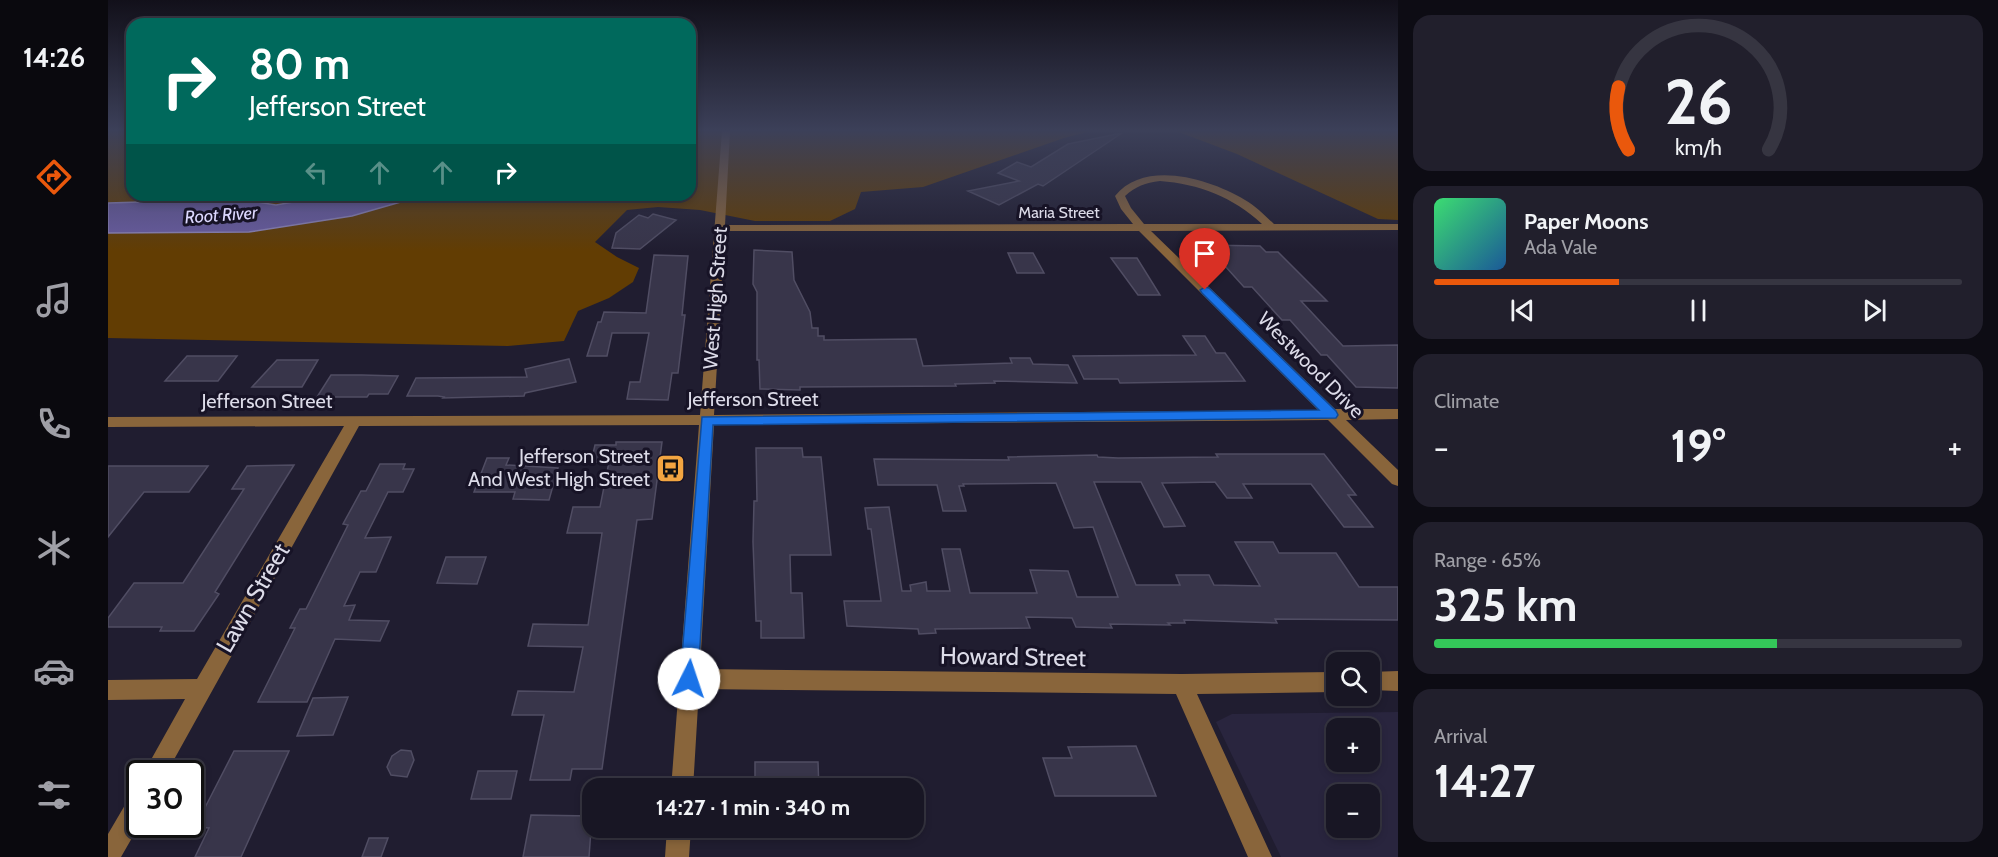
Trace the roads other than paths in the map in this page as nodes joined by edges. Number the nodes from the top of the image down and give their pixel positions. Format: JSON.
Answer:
{"nodes":[{"id":1,"x":724,"y":171,"type":"edge"},
{"id":2,"x":1271,"y":227,"type":"junction"},
{"id":3,"x":1398,"y":227,"type":"edge"},
{"id":4,"x":721,"y":228,"type":"junction"},
{"id":5,"x":1142,"y":228,"type":"junction"},
{"id":6,"x":1398,"y":414,"type":"edge"},
{"id":7,"x":1332,"y":415,"type":"junction"},
{"id":8,"x":707,"y":420,"type":"junction"},
{"id":9,"x":108,"y":422,"type":"edge"},
{"id":10,"x":354,"y":422,"type":"junction"},
{"id":11,"x":1398,"y":480,"type":"edge"},
{"id":12,"x":689,"y":679,"type":"junction"},
{"id":13,"x":1380,"y":681,"type":"edge"},
{"id":14,"x":1398,"y":681,"type":"edge"},
{"id":15,"x":1326,"y":682,"type":"edge"},
{"id":16,"x":1182,"y":684,"type":"junction"},
{"id":17,"x":108,"y":690,"type":"edge"},
{"id":18,"x":201,"y":690,"type":"junction"},
{"id":19,"x":162,"y":760,"type":"edge"},
{"id":20,"x":683,"y":778,"type":"edge"},
{"id":21,"x":126,"y":826,"type":"edge"},
{"id":22,"x":678,"y":838,"type":"edge"},
{"id":23,"x":108,"y":857,"type":"edge"},
{"id":24,"x":677,"y":857,"type":"edge"},
{"id":25,"x":1260,"y":857,"type":"edge"}],
"edges":[{"from":1,"to":4,"type":"street","name":"West High Street"},
{"from":2,"to":3,"type":"street","name":"Maria Street"},
{"from":2,"to":5,"type":"street","name":"Maria Street"},
{"from":2,"to":5,"type":"street","name":"Westwood Drive"},
{"from":4,"to":5,"type":"street","name":"Maria Street"},
{"from":4,"to":8,"type":"street","name":"West High Street"},
{"from":5,"to":7,"type":"street","name":"Westwood Drive"},
{"from":6,"to":7,"type":"street","name":"Jefferson Street"},
{"from":7,"to":8,"type":"street","name":"Jefferson Street"},
{"from":7,"to":11,"type":"street","name":"Westwood Drive"},
{"from":8,"to":10,"type":"street","name":"Jefferson Street"},
{"from":8,"to":12,"type":"street","name":"West High Street"},
{"from":9,"to":10,"type":"street","name":"Jefferson Street"},
{"from":10,"to":18,"type":"street","name":"Lawn Street"},
{"from":12,"to":16,"type":"street","name":"Howard Street"},
{"from":12,"to":20,"type":"street","name":"West High Street"},
{"from":13,"to":14,"type":"street"},
{"from":15,"to":16,"type":"street","name":"Howard Street"},
{"from":16,"to":25,"type":"street"},
{"from":17,"to":18,"type":"street"},
{"from":18,"to":19,"type":"street","name":"Lawn Street"},
{"from":21,"to":23,"type":"street"},
{"from":22,"to":24,"type":"street"}]}
